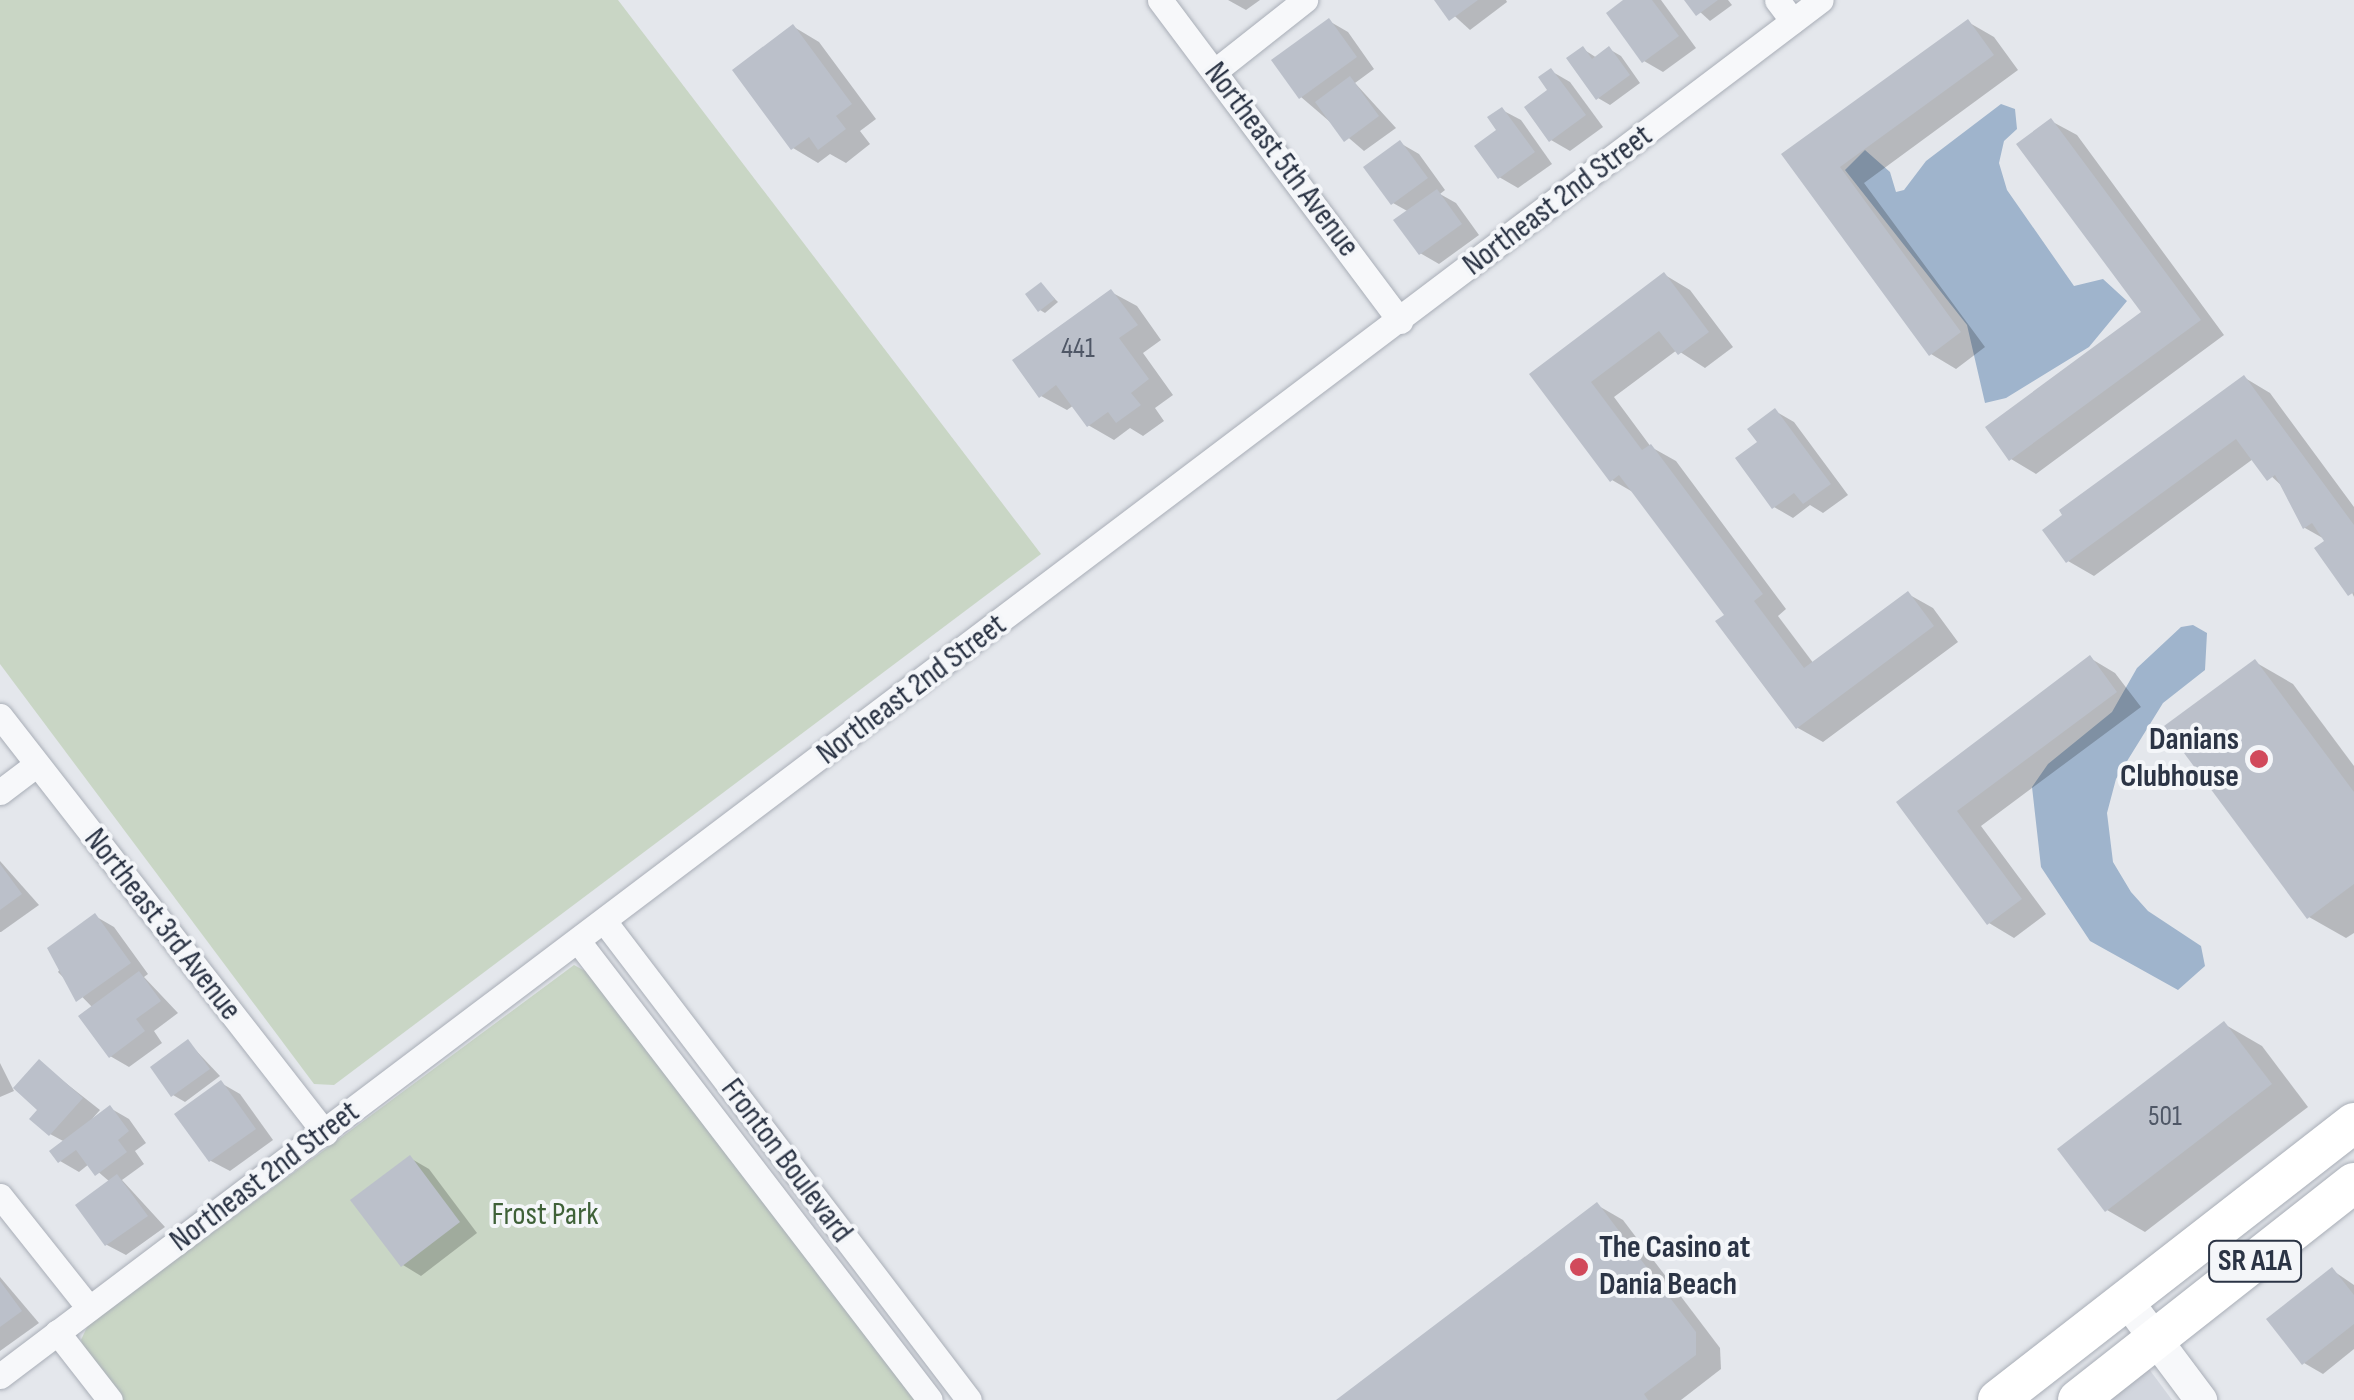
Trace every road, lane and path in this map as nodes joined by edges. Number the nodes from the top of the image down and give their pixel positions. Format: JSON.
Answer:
{"nodes":[{"id":1,"x":1160,"y":0,"type":"edge"},
{"id":2,"x":1305,"y":0,"type":"edge"},
{"id":3,"x":1777,"y":0,"type":"edge"},
{"id":4,"x":1821,"y":0,"type":"edge"},
{"id":5,"x":1793,"y":21,"type":"junction"},
{"id":6,"x":1215,"y":71,"type":"junction"},
{"id":7,"x":1400,"y":321,"type":"junction"},
{"id":8,"x":0,"y":716,"type":"edge"},
{"id":9,"x":37,"y":764,"type":"junction"},
{"id":10,"x":0,"y":792,"type":"edge"},
{"id":11,"x":604,"y":921,"type":"junction"},
{"id":12,"x":578,"y":940,"type":"junction"},
{"id":13,"x":2354,"y":1123,"type":"edge"},
{"id":14,"x":325,"y":1133,"type":"junction"},
{"id":15,"x":2354,"y":1183,"type":"edge"},
{"id":16,"x":0,"y":1196,"type":"edge"},
{"id":17,"x":2127,"y":1301,"type":"junction"},
{"id":18,"x":88,"y":1308,"type":"junction"},
{"id":19,"x":57,"y":1332,"type":"junction"},
{"id":20,"x":2156,"y":1340,"type":"junction"},
{"id":21,"x":0,"y":1376,"type":"edge"},
{"id":22,"x":110,"y":1400,"type":"edge"},
{"id":23,"x":930,"y":1400,"type":"edge"},
{"id":24,"x":969,"y":1400,"type":"edge"},
{"id":25,"x":1998,"y":1400,"type":"edge"},
{"id":26,"x":2078,"y":1400,"type":"edge"},
{"id":27,"x":2201,"y":1400,"type":"edge"}],
"edges":[{"from":1,"to":6,"type":"street","name":"Northeast 5th Avenue"},
{"from":2,"to":6,"type":"street"},
{"from":3,"to":5,"type":"street"},
{"from":4,"to":5,"type":"street","name":"Northeast 2nd Street"},
{"from":5,"to":7,"type":"street","name":"Northeast 2nd Street"},
{"from":6,"to":7,"type":"street","name":"Northeast 5th Avenue"},
{"from":7,"to":11,"type":"street","name":"Northeast 2nd Street"},
{"from":8,"to":9,"type":"street","name":"Northeast 3rd Avenue"},
{"from":9,"to":10,"type":"street"},
{"from":9,"to":14,"type":"street","name":"Northeast 3rd Avenue"},
{"from":11,"to":12,"type":"street","name":"Northeast 2nd Street"},
{"from":11,"to":24,"type":"street","name":"Fronton Boulevard"},
{"from":12,"to":14,"type":"street","name":"Northeast 2nd Street"},
{"from":12,"to":23,"type":"street","name":"Fronton Boulevard"},
{"from":13,"to":17,"type":"main road","number":"SR A1A"},
{"from":14,"to":18,"type":"street","name":"Northeast 2nd Street"},
{"from":15,"to":20,"type":"main road","number":"SR A1A"},
{"from":16,"to":18,"type":"street"},
{"from":17,"to":20,"type":"street"},
{"from":17,"to":25,"type":"main road","number":"SR A1A"},
{"from":18,"to":19,"type":"street","name":"Northeast 2nd Street"},
{"from":19,"to":21,"type":"street","name":"Northeast 2nd Street"},
{"from":19,"to":22,"type":"street"},
{"from":20,"to":26,"type":"main road","number":"SR A1A"},
{"from":20,"to":27,"type":"street"}]}
